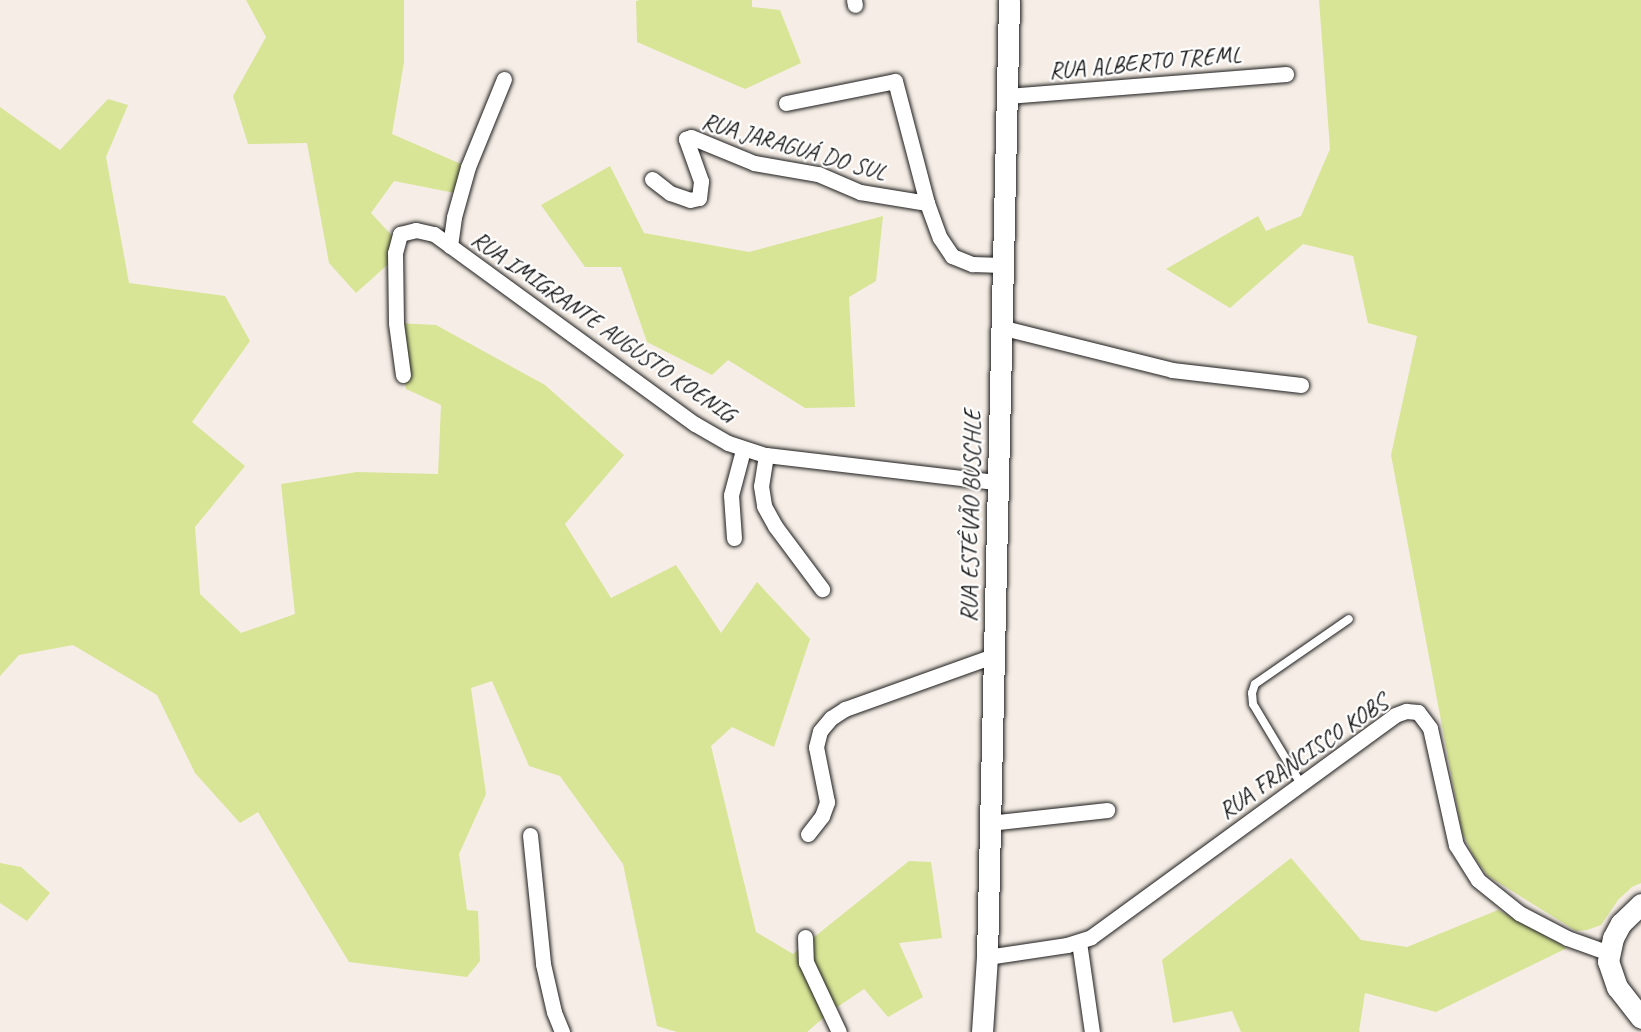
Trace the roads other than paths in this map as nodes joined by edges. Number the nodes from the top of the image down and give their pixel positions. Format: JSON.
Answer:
{"nodes":[{"id":1,"x":1009,"y":0,"type":"edge"},
{"id":2,"x":1286,"y":74,"type":"dead end"},
{"id":3,"x":504,"y":79,"type":"dead end"},
{"id":4,"x":1007,"y":96,"type":"junction"},
{"id":5,"x":786,"y":103,"type":"dead end"},
{"id":6,"x":652,"y":179,"type":"dead end"},
{"id":7,"x":927,"y":203,"type":"junction"},
{"id":8,"x":450,"y":246,"type":"junction"},
{"id":9,"x":1002,"y":265,"type":"junction"},
{"id":10,"x":1000,"y":327,"type":"junction"},
{"id":11,"x":403,"y":375,"type":"dead end"},
{"id":12,"x":1301,"y":385,"type":"dead end"},
{"id":13,"x":743,"y":450,"type":"junction"},
{"id":14,"x":766,"y":455,"type":"junction"},
{"id":15,"x":997,"y":482,"type":"junction"},
{"id":16,"x":734,"y":538,"type":"dead end"},
{"id":17,"x":822,"y":589,"type":"dead end"},
{"id":18,"x":1349,"y":619,"type":"dead end"},
{"id":19,"x":993,"y":656,"type":"junction"},
{"id":20,"x":1301,"y":784,"type":"junction"},
{"id":21,"x":1107,"y":810,"type":"dead end"},
{"id":22,"x":989,"y":823,"type":"junction"},
{"id":23,"x":808,"y":834,"type":"dead end"},
{"id":24,"x":530,"y":835,"type":"dead end"},
{"id":25,"x":1641,"y":904,"type":"edge"},
{"id":26,"x":805,"y":937,"type":"dead end"},
{"id":27,"x":1079,"y":942,"type":"junction"},
{"id":28,"x":1609,"y":953,"type":"junction"},
{"id":29,"x":987,"y":957,"type":"junction"},
{"id":30,"x":1641,"y":1018,"type":"edge"},
{"id":31,"x":562,"y":1032,"type":"edge"},
{"id":32,"x":838,"y":1032,"type":"edge"},
{"id":33,"x":982,"y":1032,"type":"edge"},
{"id":34,"x":1092,"y":1032,"type":"edge"}],
"edges":[{"from":1,"to":4,"type":"street","name":"RUA ESTÊVÃO BUSCHLE"},
{"from":2,"to":4,"type":"street","name":"RUA ALBERTO TREML"},
{"from":3,"to":8,"type":"street"},
{"from":4,"to":9,"type":"street","name":"RUA ESTÊVÃO BUSCHLE"},
{"from":5,"to":7,"type":"street"},
{"from":6,"to":7,"type":"street","name":"RUA JARAGUÁ DO SUL"},
{"from":7,"to":9,"type":"street"},
{"from":8,"to":11,"type":"street","name":"RUA IMIGRANTE AUGUSTO KOENIG"},
{"from":8,"to":13,"type":"street","name":"RUA IMIGRANTE AUGUSTO KOENIG"},
{"from":9,"to":10,"type":"street","name":"RUA ESTÊVÃO BUSCHLE"},
{"from":10,"to":12,"type":"street"},
{"from":10,"to":15,"type":"street","name":"RUA ESTÊVÃO BUSCHLE"},
{"from":13,"to":14,"type":"street","name":"RUA IMIGRANTE AUGUSTO KOENIG"},
{"from":13,"to":16,"type":"street"},
{"from":14,"to":15,"type":"street","name":"RUA IMIGRANTE AUGUSTO KOENIG"},
{"from":14,"to":17,"type":"street"},
{"from":15,"to":19,"type":"street","name":"RUA ESTÊVÃO BUSCHLE"},
{"from":18,"to":20,"type":"lane"},
{"from":19,"to":22,"type":"street","name":"RUA ESTÊVÃO BUSCHLE"},
{"from":19,"to":23,"type":"street"},
{"from":20,"to":27,"type":"street","name":"RUA FRANCISCO KOBS"},
{"from":20,"to":28,"type":"street","name":"RUA FRANCISCO KOBS"},
{"from":21,"to":22,"type":"street"},
{"from":22,"to":29,"type":"street","name":"RUA ESTÊVÃO BUSCHLE"},
{"from":24,"to":31,"type":"street"},
{"from":25,"to":28,"type":"street"},
{"from":26,"to":32,"type":"street"},
{"from":27,"to":29,"type":"street","name":"RUA FRANCISCO KOBS"},
{"from":27,"to":34,"type":"street"},
{"from":28,"to":30,"type":"street"},
{"from":29,"to":33,"type":"street","name":"RUA ESTÊVÃO BUSCHLE"}]}
